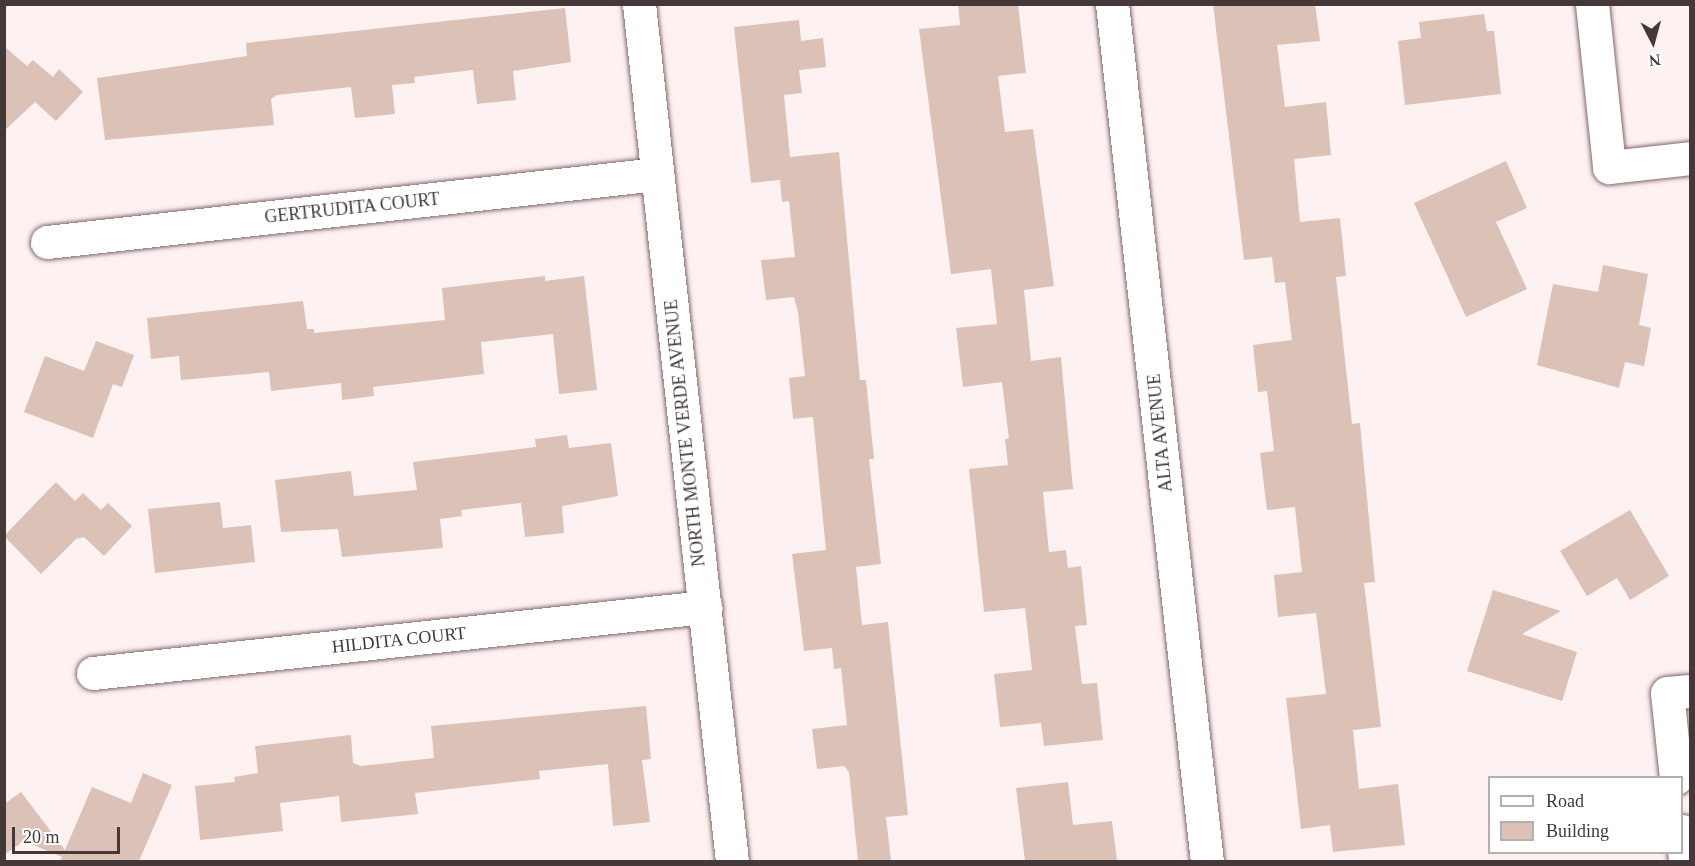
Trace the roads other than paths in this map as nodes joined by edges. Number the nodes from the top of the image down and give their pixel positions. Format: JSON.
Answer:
{"nodes":[{"id":1,"x":639,"y":4,"type":"edge"},
{"id":2,"x":1112,"y":4,"type":"edge"},
{"id":3,"x":1592,"y":4,"type":"edge"},
{"id":4,"x":1690,"y":158,"type":"edge"},
{"id":5,"x":657,"y":174,"type":"junction"},
{"id":6,"x":47,"y":242,"type":"dead end"},
{"id":7,"x":705,"y":607,"type":"junction"},
{"id":8,"x":93,"y":673,"type":"dead end"},
{"id":9,"x":1679,"y":692,"type":"edge"},
{"id":10,"x":1676,"y":776,"type":"edge"},
{"id":11,"x":1683,"y":841,"type":"edge"},
{"id":12,"x":732,"y":861,"type":"edge"},
{"id":13,"x":1207,"y":861,"type":"edge"},
{"id":14,"x":1685,"y":861,"type":"edge"}],
"edges":[{"from":1,"to":5,"type":"street","name":"NORTH MONTE VERDE AVENUE"},
{"from":2,"to":13,"type":"street","name":"ALTA AVENUE"},
{"from":3,"to":4,"type":"street"},
{"from":5,"to":6,"type":"street","name":"GERTRUDITA COURT"},
{"from":5,"to":7,"type":"street","name":"NORTH MONTE VERDE AVENUE"},
{"from":7,"to":8,"type":"street","name":"HILDITA COURT"},
{"from":7,"to":12,"type":"street","name":"NORTH MONTE VERDE AVENUE"},
{"from":9,"to":10,"type":"street"},
{"from":11,"to":14,"type":"street"}]}
